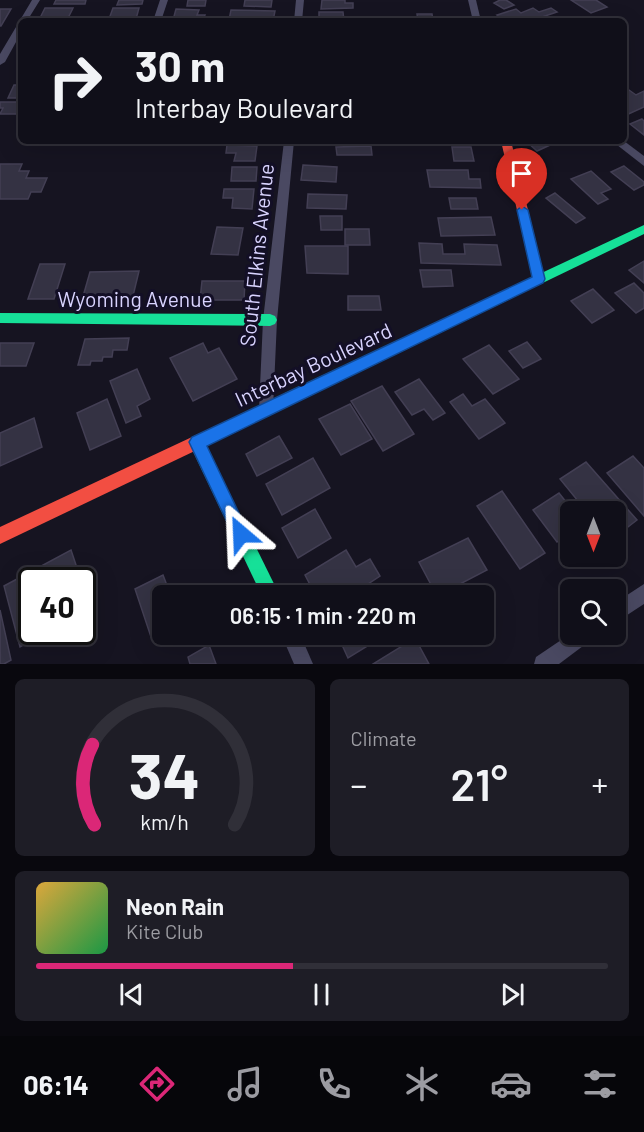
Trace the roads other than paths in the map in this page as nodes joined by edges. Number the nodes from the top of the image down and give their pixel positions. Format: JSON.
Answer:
{"nodes":[{"id":1,"x":36,"y":0,"type":"edge"},
{"id":2,"x":165,"y":0,"type":"edge"},
{"id":3,"x":300,"y":0,"type":"edge"},
{"id":4,"x":472,"y":0,"type":"edge"},
{"id":5,"x":25,"y":18,"type":"edge"},
{"id":6,"x":158,"y":18,"type":"edge"},
{"id":7,"x":298,"y":18,"type":"edge"},
{"id":8,"x":476,"y":18,"type":"edge"},
{"id":9,"x":0,"y":42,"type":"edge"},
{"id":10,"x":16,"y":42,"type":"edge"},
{"id":11,"x":0,"y":62,"type":"edge"},
{"id":12,"x":290,"y":144,"type":"edge"},
{"id":13,"x":507,"y":144,"type":"edge"},
{"id":14,"x":621,"y":144,"type":"edge"},
{"id":15,"x":644,"y":162,"type":"edge"},
{"id":16,"x":644,"y":229,"type":"edge"},
{"id":17,"x":539,"y":279,"type":"junction"},
{"id":18,"x":0,"y":318,"type":"edge"},
{"id":19,"x":270,"y":320,"type":"junction"},
{"id":20,"x":266,"y":410,"type":"junction"},
{"id":21,"x":197,"y":442,"type":"junction"},
{"id":22,"x":0,"y":536,"type":"edge"},
{"id":23,"x":266,"y":585,"type":"edge"},
{"id":24,"x":644,"y":593,"type":"edge"},
{"id":25,"x":626,"y":606,"type":"edge"},
{"id":26,"x":295,"y":645,"type":"edge"},
{"id":27,"x":570,"y":645,"type":"edge"},
{"id":28,"x":304,"y":664,"type":"edge"},
{"id":29,"x":543,"y":664,"type":"edge"}],
"edges":[{"from":1,"to":5,"type":"street"},
{"from":2,"to":6,"type":"street"},
{"from":3,"to":7,"type":"street"},
{"from":4,"to":8,"type":"street"},
{"from":9,"to":10,"type":"street"},
{"from":10,"to":11,"type":"street"},
{"from":12,"to":19,"type":"street","name":"South Elkins Avenue"},
{"from":13,"to":17,"type":"street"},
{"from":14,"to":15,"type":"street"},
{"from":16,"to":17,"type":"street","name":"Interbay Boulevard"},
{"from":17,"to":20,"type":"street","name":"Interbay Boulevard"},
{"from":18,"to":19,"type":"street","name":"Wyoming Avenue"},
{"from":19,"to":20,"type":"street","name":"South Elkins Avenue"},
{"from":20,"to":21,"type":"street","name":"Interbay Boulevard"},
{"from":21,"to":22,"type":"street","name":"Interbay Boulevard"},
{"from":21,"to":23,"type":"street"},
{"from":24,"to":25,"type":"street"},
{"from":26,"to":28,"type":"street"},
{"from":27,"to":29,"type":"street"}]}
